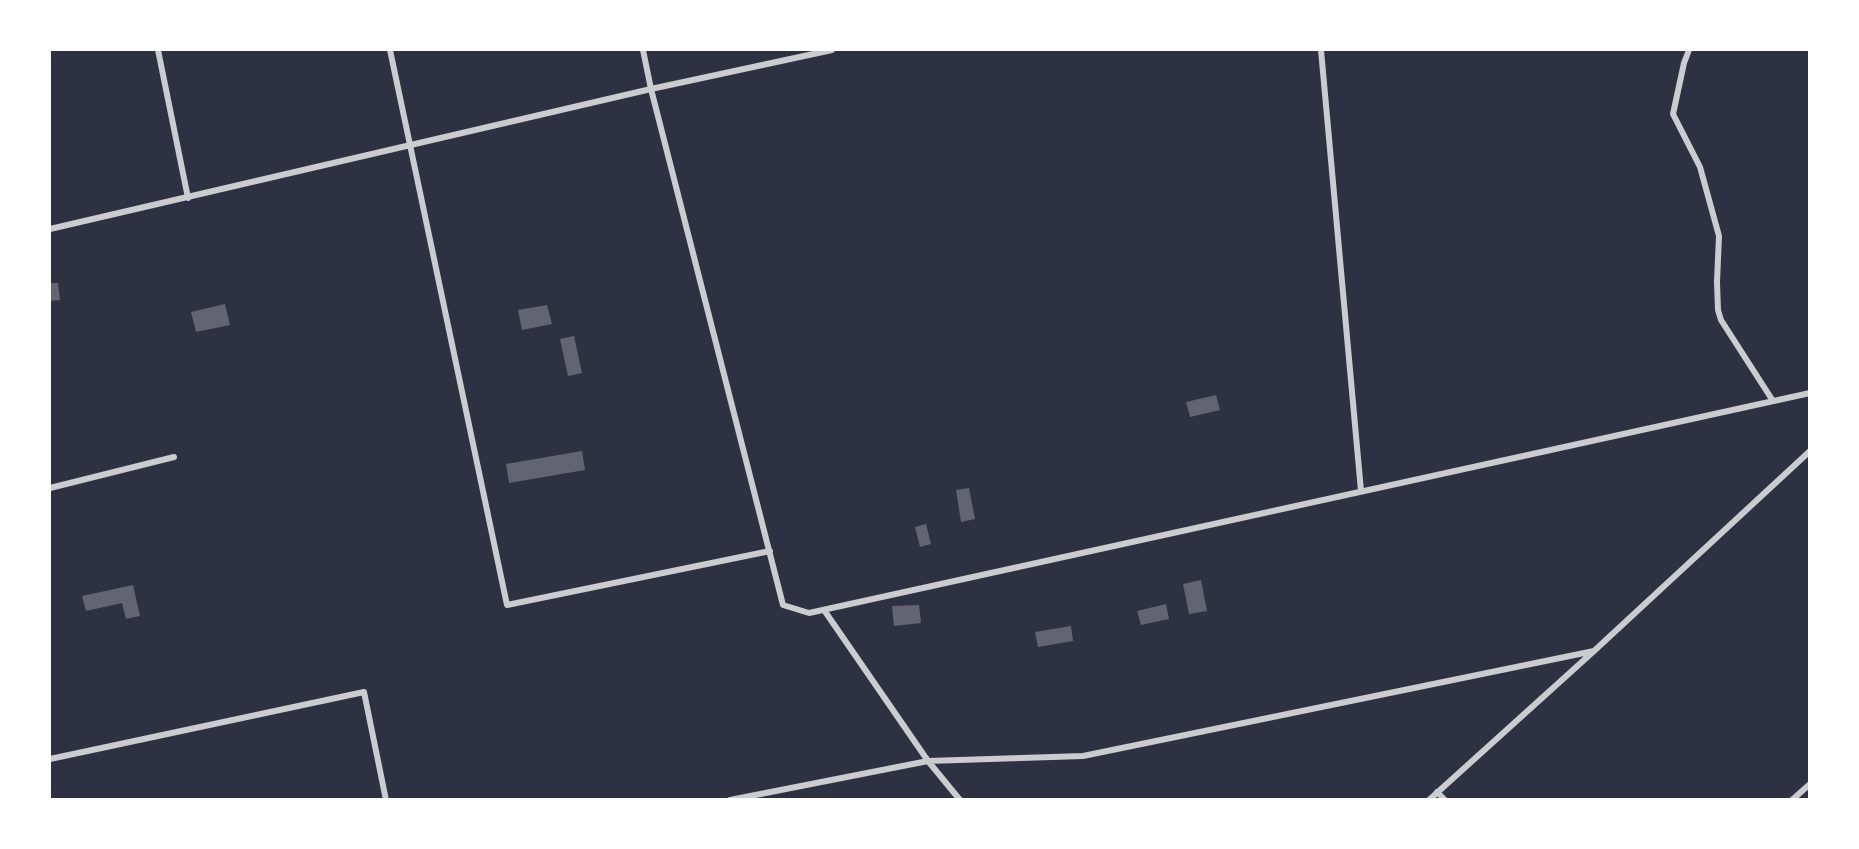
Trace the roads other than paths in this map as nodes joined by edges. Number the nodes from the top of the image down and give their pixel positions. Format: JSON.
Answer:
{"nodes":[{"id":1,"x":158,"y":50,"type":"edge"},
{"id":2,"x":390,"y":50,"type":"edge"},
{"id":3,"x":642,"y":50,"type":"edge"},
{"id":4,"x":832,"y":50,"type":"edge"},
{"id":5,"x":1321,"y":50,"type":"edge"},
{"id":6,"x":1689,"y":50,"type":"edge"},
{"id":7,"x":651,"y":89,"type":"junction"},
{"id":8,"x":410,"y":146,"type":"junction"},
{"id":9,"x":188,"y":198,"type":"junction"},
{"id":10,"x":50,"y":229,"type":"edge"},
{"id":11,"x":1809,"y":393,"type":"edge"},
{"id":12,"x":1773,"y":401,"type":"junction"},
{"id":13,"x":1809,"y":451,"type":"edge"},
{"id":14,"x":174,"y":457,"type":"dead end"},
{"id":15,"x":50,"y":488,"type":"edge"},
{"id":16,"x":1361,"y":491,"type":"junction"},
{"id":17,"x":770,"y":551,"type":"junction"},
{"id":18,"x":824,"y":610,"type":"junction"},
{"id":19,"x":1594,"y":651,"type":"junction"},
{"id":20,"x":50,"y":759,"type":"edge"},
{"id":21,"x":928,"y":761,"type":"junction"},
{"id":22,"x":1809,"y":784,"type":"edge"},
{"id":23,"x":1437,"y":792,"type":"junction"},
{"id":24,"x":386,"y":800,"type":"edge"},
{"id":25,"x":730,"y":800,"type":"edge"},
{"id":26,"x":960,"y":800,"type":"edge"},
{"id":27,"x":1429,"y":800,"type":"edge"},
{"id":28,"x":1444,"y":800,"type":"edge"},
{"id":29,"x":1792,"y":800,"type":"edge"}],
"edges":[{"from":1,"to":9,"type":"street"},
{"from":2,"to":8,"type":"street"},
{"from":3,"to":7,"type":"street"},
{"from":4,"to":7,"type":"street"},
{"from":5,"to":16,"type":"street"},
{"from":6,"to":12,"type":"street"},
{"from":7,"to":8,"type":"street"},
{"from":7,"to":17,"type":"street"},
{"from":8,"to":9,"type":"street"},
{"from":8,"to":17,"type":"street"},
{"from":9,"to":10,"type":"street"},
{"from":11,"to":12,"type":"street"},
{"from":12,"to":16,"type":"street"},
{"from":13,"to":19,"type":"street"},
{"from":14,"to":15,"type":"street"},
{"from":16,"to":18,"type":"street"},
{"from":17,"to":18,"type":"street"},
{"from":18,"to":21,"type":"street"},
{"from":19,"to":21,"type":"street"},
{"from":19,"to":23,"type":"street"},
{"from":20,"to":24,"type":"street"},
{"from":21,"to":25,"type":"street"},
{"from":21,"to":26,"type":"street"},
{"from":22,"to":29,"type":"street"},
{"from":23,"to":27,"type":"street"},
{"from":23,"to":28,"type":"street"}]}
